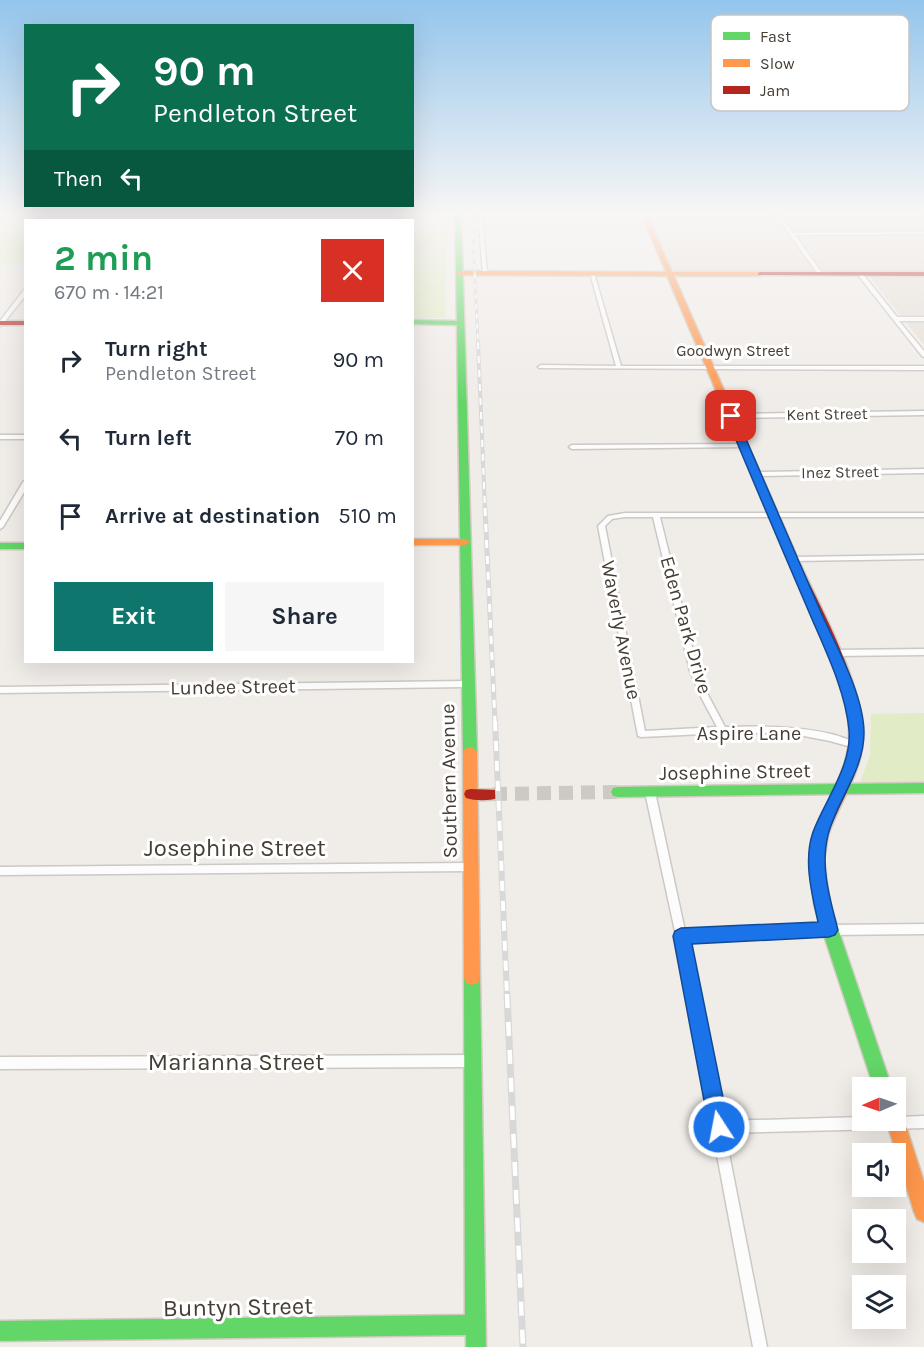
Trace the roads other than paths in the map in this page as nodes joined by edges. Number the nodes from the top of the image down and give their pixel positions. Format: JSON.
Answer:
{"nodes":[{"id":1,"x":459,"y":277,"type":"edge"},
{"id":2,"x":593,"y":277,"type":"edge"},
{"id":3,"x":670,"y":277,"type":"edge"},
{"id":4,"x":862,"y":277,"type":"edge"},
{"id":5,"x":24,"y":294,"type":"edge"},
{"id":6,"x":896,"y":319,"type":"junction"},
{"id":7,"x":924,"y":319,"type":"edge"},
{"id":8,"x":414,"y":322,"type":"edge"},
{"id":9,"x":24,"y":323,"type":"edge"},
{"id":10,"x":459,"y":323,"type":"junction"},
{"id":11,"x":0,"y":324,"type":"edge"},
{"id":12,"x":924,"y":355,"type":"edge"},
{"id":13,"x":541,"y":367,"type":"dead end"},
{"id":14,"x":619,"y":367,"type":"junction"},
{"id":15,"x":709,"y":367,"type":"junction"},
{"id":16,"x":924,"y":368,"type":"edge"},
{"id":17,"x":924,"y":413,"type":"edge"},
{"id":18,"x":731,"y":416,"type":"junction"},
{"id":19,"x":0,"y":437,"type":"edge"},
{"id":20,"x":24,"y":437,"type":"edge"},
{"id":21,"x":743,"y":446,"type":"junction"},
{"id":22,"x":572,"y":447,"type":"dead end"},
{"id":23,"x":924,"y":471,"type":"edge"},
{"id":24,"x":756,"y":474,"type":"junction"},
{"id":25,"x":24,"y":485,"type":"edge"},
{"id":26,"x":924,"y":515,"type":"edge"},
{"id":27,"x":657,"y":516,"type":"junction"},
{"id":28,"x":773,"y":516,"type":"junction"},
{"id":29,"x":0,"y":527,"type":"edge"},
{"id":30,"x":414,"y":542,"type":"edge"},
{"id":31,"x":465,"y":542,"type":"junction"},
{"id":32,"x":0,"y":546,"type":"edge"},
{"id":33,"x":24,"y":546,"type":"edge"},
{"id":34,"x":924,"y":557,"type":"edge"},
{"id":35,"x":792,"y":559,"type":"junction"},
{"id":36,"x":924,"y":652,"type":"edge"},
{"id":37,"x":833,"y":653,"type":"junction"},
{"id":38,"x":466,"y":684,"type":"junction"},
{"id":39,"x":0,"y":690,"type":"edge"},
{"id":40,"x":723,"y":731,"type":"junction"},
{"id":41,"x":641,"y":734,"type":"joint"},
{"id":42,"x":855,"y":745,"type":"junction"},
{"id":43,"x":924,"y":788,"type":"edge"},
{"id":44,"x":839,"y":790,"type":"junction"},
{"id":45,"x":618,"y":792,"type":"tunnel mouth"},
{"id":46,"x":650,"y":792,"type":"junction"},
{"id":47,"x":471,"y":794,"type":"junction"},
{"id":48,"x":493,"y":794,"type":"tunnel mouth"},
{"id":49,"x":470,"y":867,"type":"junction"},
{"id":50,"x":0,"y":871,"type":"edge"},
{"id":51,"x":924,"y":929,"type":"edge"},
{"id":52,"x":829,"y":930,"type":"junction"},
{"id":53,"x":681,"y":936,"type":"junction"},
{"id":54,"x":472,"y":1061,"type":"junction"},
{"id":55,"x":0,"y":1063,"type":"edge"},
{"id":56,"x":879,"y":1077,"type":"edge"},
{"id":57,"x":906,"y":1121,"type":"edge"},
{"id":58,"x":852,"y":1122,"type":"edge"},
{"id":59,"x":924,"y":1122,"type":"edge"},
{"id":60,"x":719,"y":1127,"type":"junction"},
{"id":61,"x":898,"y":1131,"type":"edge"},
{"id":62,"x":924,"y":1212,"type":"edge"},
{"id":63,"x":476,"y":1325,"type":"junction"},
{"id":64,"x":0,"y":1331,"type":"edge"},
{"id":65,"x":476,"y":1347,"type":"edge"},
{"id":66,"x":760,"y":1347,"type":"edge"}],
"edges":[{"from":1,"to":10,"type":"main road","name":"Southern Avenue"},
{"from":2,"to":14,"type":"street"},
{"from":3,"to":15,"type":"main road"},
{"from":4,"to":6,"type":"street"},
{"from":5,"to":11,"type":"street"},
{"from":6,"to":7,"type":"street"},
{"from":6,"to":12,"type":"street"},
{"from":8,"to":10,"type":"main road"},
{"from":9,"to":11,"type":"main road"},
{"from":10,"to":31,"type":"main road","name":"Southern Avenue"},
{"from":13,"to":14,"type":"street","name":"Goodwyn Street"},
{"from":14,"to":15,"type":"street","name":"Goodwyn Street"},
{"from":15,"to":16,"type":"street","name":"Goodwyn Street"},
{"from":15,"to":18,"type":"main road"},
{"from":17,"to":18,"type":"street","name":"Kent Street"},
{"from":18,"to":21,"type":"main road"},
{"from":19,"to":20,"type":"street"},
{"from":21,"to":22,"type":"street"},
{"from":21,"to":24,"type":"main road"},
{"from":23,"to":24,"type":"street","name":"Inez Street"},
{"from":24,"to":28,"type":"main road"},
{"from":25,"to":29,"type":"street"},
{"from":26,"to":28,"type":"street"},
{"from":27,"to":28,"type":"street"},
{"from":27,"to":40,"type":"street","name":"Eden Park Drive"},
{"from":27,"to":41,"type":"street","name":"Waverly Avenue"},
{"from":28,"to":35,"type":"main road"},
{"from":30,"to":31,"type":"main road"},
{"from":31,"to":38,"type":"main road","name":"Southern Avenue"},
{"from":32,"to":33,"type":"main road"},
{"from":34,"to":35,"type":"street"},
{"from":35,"to":37,"type":"main road"},
{"from":36,"to":37,"type":"street"},
{"from":37,"to":42,"type":"main road"},
{"from":38,"to":39,"type":"street","name":"Lundee Street"},
{"from":38,"to":47,"type":"main road","name":"Southern Avenue"},
{"from":40,"to":41,"type":"street","name":"Aspire Lane"},
{"from":40,"to":42,"type":"street","name":"Aspire Lane"},
{"from":42,"to":44,"type":"main road"},
{"from":43,"to":44,"type":"main road","name":"Josephine Street"},
{"from":44,"to":46,"type":"main road","name":"Josephine Street"},
{"from":44,"to":52,"type":"main road"},
{"from":45,"to":46,"type":"main road","name":"Josephine Street"},
{"from":46,"to":53,"type":"street"},
{"from":47,"to":48,"type":"main road"},
{"from":47,"to":49,"type":"main road","name":"Southern Avenue"},
{"from":49,"to":50,"type":"street","name":"Josephine Street"},
{"from":49,"to":54,"type":"main road","name":"Southern Avenue"},
{"from":51,"to":52,"type":"street"},
{"from":52,"to":53,"type":"street"},
{"from":52,"to":56,"type":"main road"},
{"from":53,"to":60,"type":"street"},
{"from":54,"to":55,"type":"street","name":"Marianna Street"},
{"from":54,"to":63,"type":"main road","name":"Southern Avenue"},
{"from":57,"to":59,"type":"street"},
{"from":58,"to":60,"type":"street"},
{"from":60,"to":66,"type":"street"},
{"from":61,"to":62,"type":"main road"},
{"from":63,"to":64,"type":"main road","name":"Buntyn Street"},
{"from":63,"to":65,"type":"main road","name":"Southern Avenue"}]}
